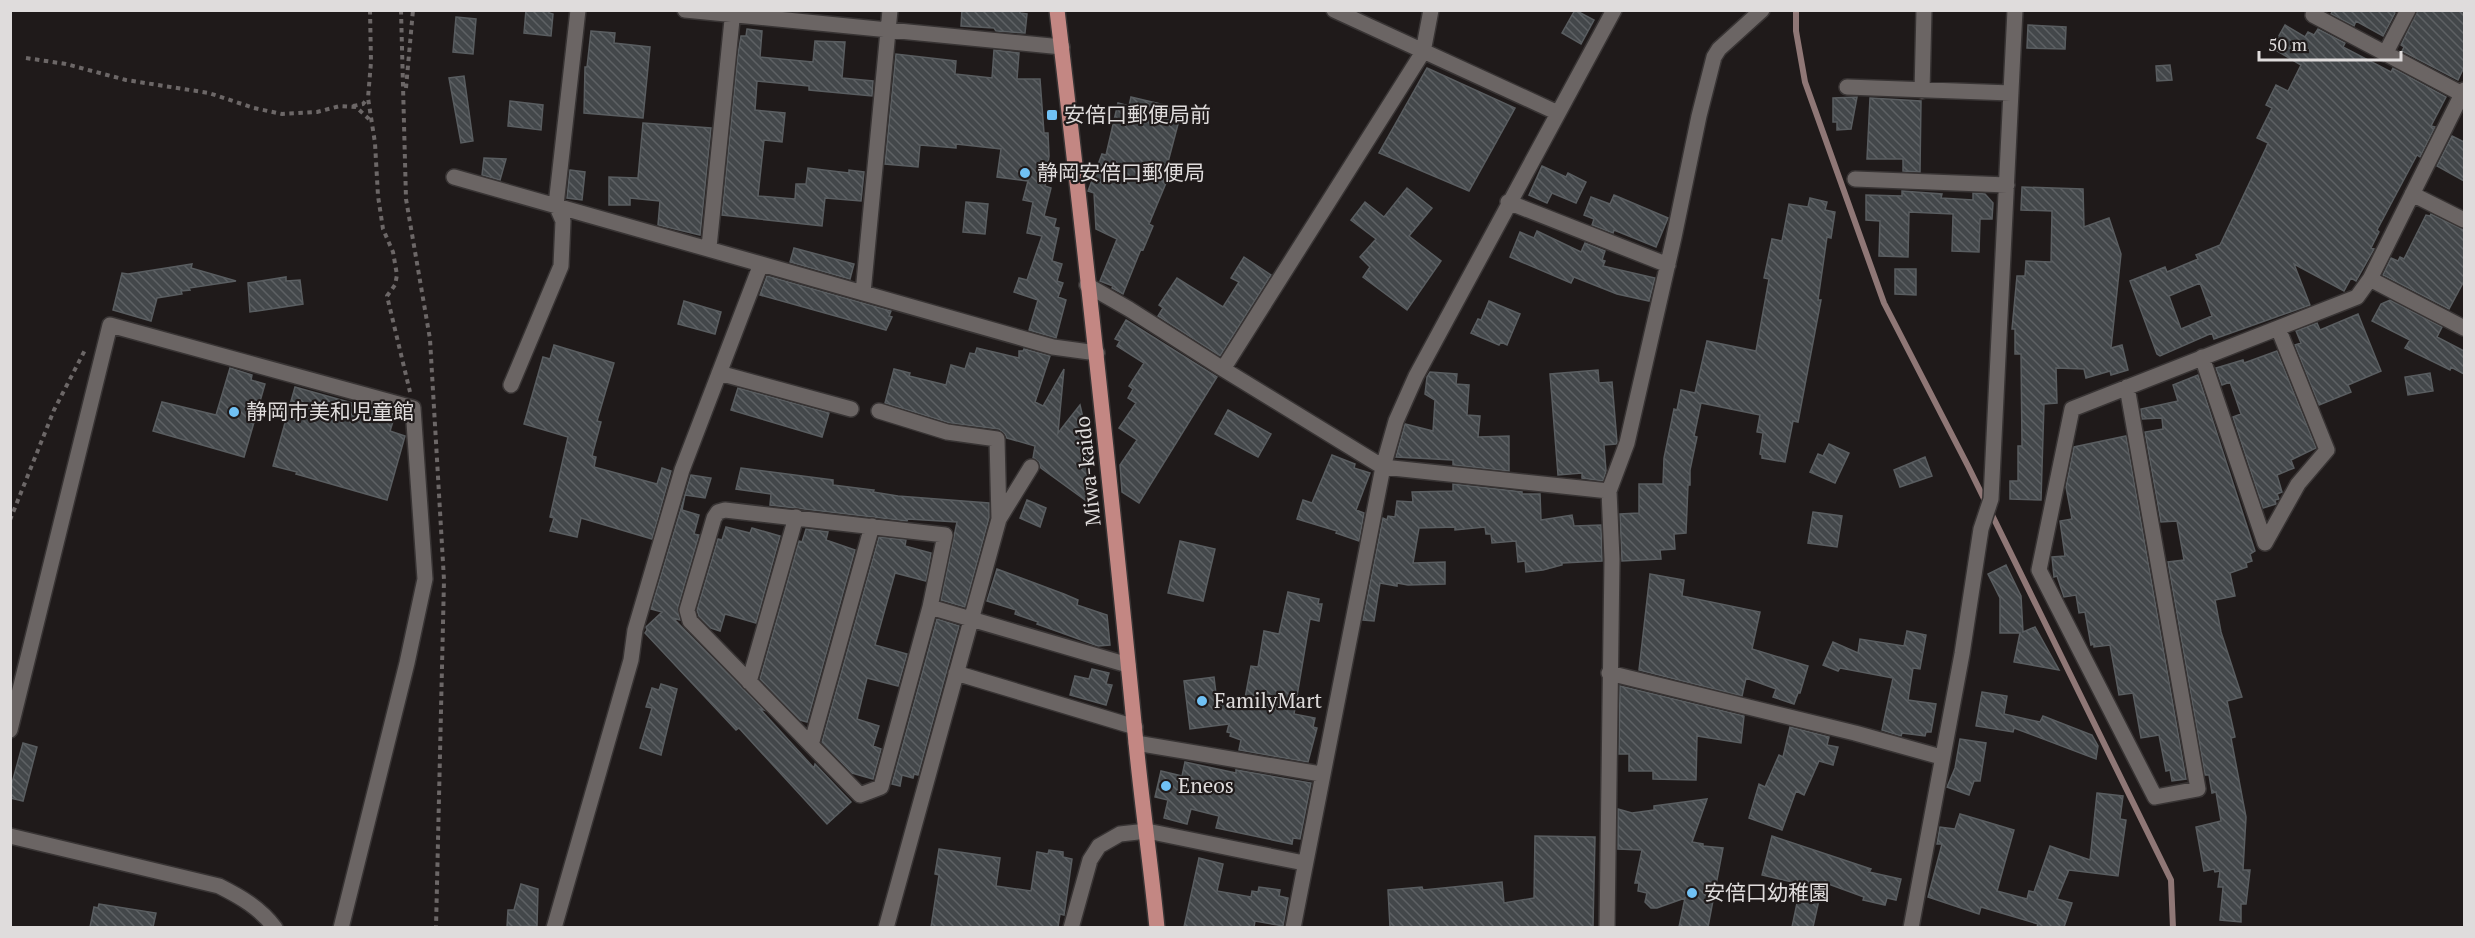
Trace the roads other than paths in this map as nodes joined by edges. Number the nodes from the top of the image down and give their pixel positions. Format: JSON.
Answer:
{"nodes":[{"id":1,"x":578,"y":10,"type":"edge"},
{"id":2,"x":685,"y":10,"type":"edge"},
{"id":3,"x":890,"y":10,"type":"edge"},
{"id":4,"x":1057,"y":10,"type":"edge"},
{"id":5,"x":1334,"y":10,"type":"edge"},
{"id":6,"x":1431,"y":10,"type":"edge"},
{"id":7,"x":1614,"y":10,"type":"edge"},
{"id":8,"x":1762,"y":10,"type":"edge"},
{"id":9,"x":1924,"y":10,"type":"edge"},
{"id":10,"x":2015,"y":10,"type":"edge"},
{"id":11,"x":2316,"y":10,"type":"edge"},
{"id":12,"x":2408,"y":10,"type":"edge"},
{"id":13,"x":732,"y":13,"type":"edge"},
{"id":14,"x":888,"y":30,"type":"junction"},
{"id":15,"x":1062,"y":47,"type":"junction"},
{"id":16,"x":1423,"y":52,"type":"junction"},
{"id":17,"x":2385,"y":54,"type":"junction"},
{"id":18,"x":1847,"y":87,"type":"dead end"},
{"id":19,"x":1922,"y":91,"type":"junction"},
{"id":20,"x":2012,"y":93,"type":"junction"},
{"id":21,"x":2462,"y":98,"type":"edge"},
{"id":22,"x":1558,"y":113,"type":"junction"},
{"id":23,"x":454,"y":177,"type":"dead end"},
{"id":24,"x":1855,"y":179,"type":"dead end"},
{"id":25,"x":2007,"y":185,"type":"junction"},
{"id":26,"x":2412,"y":194,"type":"junction"},
{"id":27,"x":1508,"y":202,"type":"junction"},
{"id":28,"x":556,"y":205,"type":"junction"},
{"id":29,"x":2464,"y":220,"type":"edge"},
{"id":30,"x":708,"y":247,"type":"junction"},
{"id":31,"x":761,"y":264,"type":"junction"},
{"id":32,"x":1668,"y":265,"type":"junction"},
{"id":33,"x":2370,"y":279,"type":"junction"},
{"id":34,"x":1088,"y":285,"type":"junction"},
{"id":35,"x":863,"y":292,"type":"junction"},
{"id":36,"x":2278,"y":328,"type":"junction"},
{"id":37,"x":2464,"y":328,"type":"edge"},
{"id":38,"x":1097,"y":353,"type":"junction"},
{"id":39,"x":2202,"y":357,"type":"junction"},
{"id":40,"x":1223,"y":369,"type":"junction"},
{"id":41,"x":719,"y":373,"type":"junction"},
{"id":42,"x":511,"y":385,"type":"dead end"},
{"id":43,"x":2127,"y":387,"type":"junction"},
{"id":44,"x":851,"y":409,"type":"dead end"},
{"id":45,"x":879,"y":411,"type":"dead end"},
{"id":46,"x":1031,"y":467,"type":"dead end"},
{"id":47,"x":1383,"y":467,"type":"junction"},
{"id":48,"x":1609,"y":491,"type":"junction"},
{"id":49,"x":796,"y":517,"type":"junction"},
{"id":50,"x":999,"y":519,"type":"junction"},
{"id":51,"x":872,"y":526,"type":"junction"},
{"id":52,"x":930,"y":607,"type":"junction"},
{"id":53,"x":972,"y":619,"type":"junction"},
{"id":54,"x":1128,"y":665,"type":"junction"},
{"id":55,"x":1609,"y":673,"type":"junction"},
{"id":56,"x":956,"y":674,"type":"junction"},
{"id":57,"x":749,"y":682,"type":"junction"},
{"id":58,"x":1135,"y":727,"type":"junction"},
{"id":59,"x":10,"y":730,"type":"edge"},
{"id":60,"x":1136,"y":743,"type":"junction"},
{"id":61,"x":811,"y":745,"type":"junction"},
{"id":62,"x":1941,"y":757,"type":"junction"},
{"id":63,"x":1321,"y":774,"type":"junction"},
{"id":64,"x":1147,"y":831,"type":"junction"},
{"id":65,"x":10,"y":836,"type":"edge"},
{"id":66,"x":1304,"y":863,"type":"junction"},
{"id":67,"x":275,"y":927,"type":"edge"},
{"id":68,"x":341,"y":927,"type":"edge"},
{"id":69,"x":554,"y":927,"type":"edge"},
{"id":70,"x":886,"y":927,"type":"edge"},
{"id":71,"x":1071,"y":927,"type":"edge"},
{"id":72,"x":1157,"y":927,"type":"edge"},
{"id":73,"x":1293,"y":927,"type":"edge"},
{"id":74,"x":1607,"y":927,"type":"edge"},
{"id":75,"x":1911,"y":927,"type":"edge"}],
"edges":[{"from":1,"to":28,"type":"street"},
{"from":2,"to":13,"type":"street"},
{"from":3,"to":14,"type":"street"},
{"from":4,"to":15,"type":"main road","name":"Miwa-kaido"},
{"from":5,"to":16,"type":"street"},
{"from":6,"to":16,"type":"street"},
{"from":7,"to":22,"type":"street"},
{"from":8,"to":32,"type":"street"},
{"from":9,"to":19,"type":"street"},
{"from":10,"to":20,"type":"street"},
{"from":11,"to":17,"type":"street"},
{"from":12,"to":17,"type":"street"},
{"from":13,"to":14,"type":"street"},
{"from":13,"to":30,"type":"street"},
{"from":14,"to":15,"type":"street"},
{"from":14,"to":35,"type":"street"},
{"from":15,"to":34,"type":"main road","name":"Miwa-kaido"},
{"from":16,"to":22,"type":"street"},
{"from":16,"to":40,"type":"street"},
{"from":17,"to":21,"type":"street"},
{"from":18,"to":19,"type":"street"},
{"from":19,"to":20,"type":"street"},
{"from":20,"to":25,"type":"street"},
{"from":21,"to":26,"type":"street"},
{"from":22,"to":27,"type":"street"},
{"from":23,"to":28,"type":"street"},
{"from":24,"to":25,"type":"street"},
{"from":25,"to":62,"type":"street"},
{"from":26,"to":29,"type":"street"},
{"from":26,"to":33,"type":"street"},
{"from":27,"to":32,"type":"street"},
{"from":27,"to":47,"type":"street"},
{"from":28,"to":30,"type":"street"},
{"from":28,"to":42,"type":"street"},
{"from":30,"to":31,"type":"street"},
{"from":31,"to":35,"type":"street"},
{"from":31,"to":41,"type":"street"},
{"from":32,"to":48,"type":"street"},
{"from":33,"to":36,"type":"street"},
{"from":33,"to":37,"type":"street"},
{"from":34,"to":38,"type":"main road","name":"Miwa-kaido"},
{"from":34,"to":40,"type":"street"},
{"from":35,"to":38,"type":"street"},
{"from":36,"to":39,"type":"street"},
{"from":36,"to":39,"type":"street"},
{"from":38,"to":54,"type":"main road","name":"Miwa-kaido"},
{"from":39,"to":43,"type":"street"},
{"from":40,"to":47,"type":"street"},
{"from":41,"to":44,"type":"street"},
{"from":41,"to":69,"type":"street"},
{"from":43,"to":43,"type":"street"},
{"from":45,"to":50,"type":"street"},
{"from":46,"to":50,"type":"street"},
{"from":47,"to":48,"type":"street"},
{"from":47,"to":63,"type":"street"},
{"from":48,"to":55,"type":"street"},
{"from":49,"to":51,"type":"street"},
{"from":49,"to":57,"type":"street"},
{"from":49,"to":57,"type":"street"},
{"from":50,"to":53,"type":"street"},
{"from":51,"to":52,"type":"street"},
{"from":51,"to":61,"type":"street"},
{"from":52,"to":53,"type":"street"},
{"from":52,"to":61,"type":"street"},
{"from":53,"to":54,"type":"street"},
{"from":53,"to":56,"type":"street"},
{"from":54,"to":58,"type":"main road","name":"Miwa-kaido"},
{"from":55,"to":62,"type":"street"},
{"from":55,"to":74,"type":"street"},
{"from":56,"to":58,"type":"street"},
{"from":56,"to":70,"type":"street"},
{"from":57,"to":61,"type":"street"},
{"from":58,"to":60,"type":"main road","name":"Miwa-kaido"},
{"from":59,"to":68,"type":"street"},
{"from":60,"to":63,"type":"street"},
{"from":60,"to":64,"type":"main road","name":"Miwa-kaido"},
{"from":62,"to":75,"type":"street"},
{"from":63,"to":66,"type":"street"},
{"from":64,"to":66,"type":"street"},
{"from":64,"to":71,"type":"street"},
{"from":64,"to":72,"type":"main road","name":"Miwa-kaido"},
{"from":65,"to":67,"type":"street"},
{"from":66,"to":73,"type":"street"}]}
